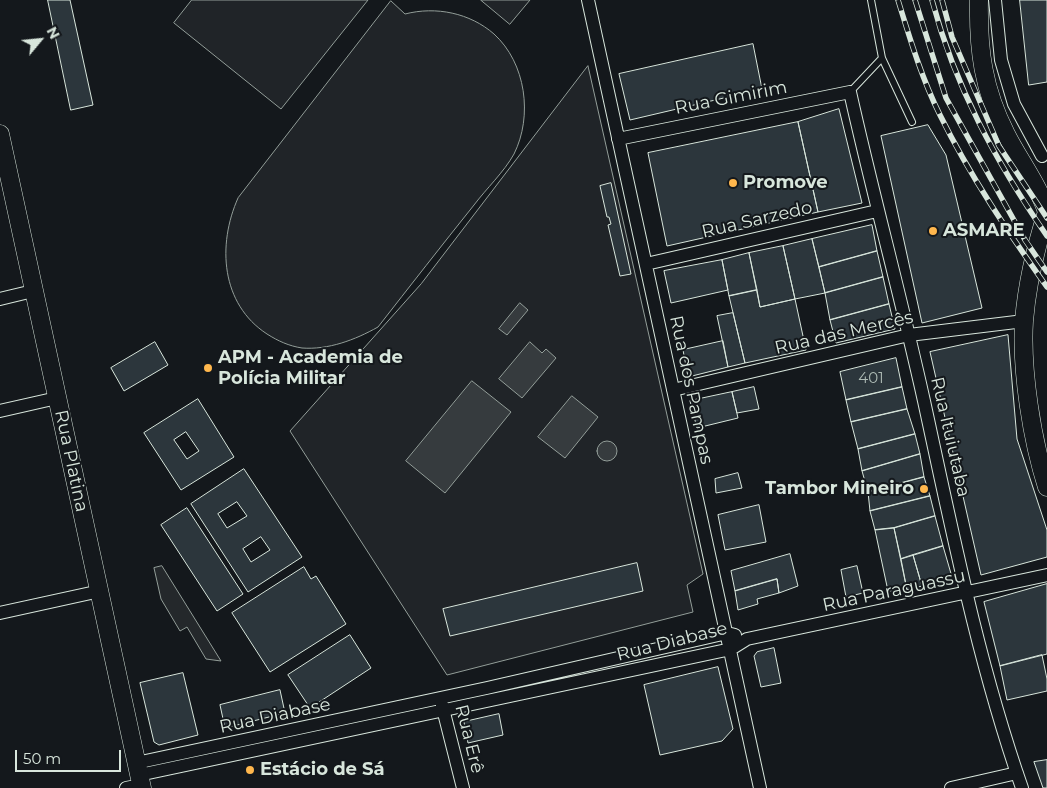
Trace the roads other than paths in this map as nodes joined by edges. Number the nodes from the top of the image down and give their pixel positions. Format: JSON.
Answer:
{"nodes":[{"id":1,"x":588,"y":0,"type":"edge"},
{"id":2,"x":871,"y":0,"type":"edge"},
{"id":3,"x":979,"y":0,"type":"edge"},
{"id":4,"x":995,"y":0,"type":"edge"},
{"id":5,"x":882,"y":58,"type":"junction"},
{"id":6,"x":850,"y":92,"type":"junction"},
{"id":7,"x":912,"y":122,"type":"dead end"},
{"id":8,"x":618,"y":139,"type":"junction"},
{"id":9,"x":1,"y":140,"type":"edge"},
{"id":10,"x":1042,"y":156,"type":"dead end"},
{"id":11,"x":877,"y":211,"type":"junction"},
{"id":12,"x":1047,"y":212,"type":"edge"},
{"id":13,"x":646,"y":264,"type":"junction"},
{"id":14,"x":33,"y":291,"type":"junction"},
{"id":15,"x":0,"y":298,"type":"edge"},
{"id":16,"x":1024,"y":321,"type":"junction"},
{"id":17,"x":909,"y":335,"type":"junction"},
{"id":18,"x":673,"y":390,"type":"junction"},
{"id":19,"x":57,"y":398,"type":"junction"},
{"id":20,"x":0,"y":410,"type":"edge"},
{"id":21,"x":1047,"y":487,"type":"edge"},
{"id":22,"x":1047,"y":575,"type":"edge"},
{"id":23,"x":100,"y":591,"type":"junction"},
{"id":24,"x":966,"y":594,"type":"junction"},
{"id":25,"x":0,"y":613,"type":"edge"},
{"id":26,"x":727,"y":633,"type":"junction"},
{"id":27,"x":747,"y":639,"type":"junction"},
{"id":28,"x":731,"y":650,"type":"junction"},
{"id":29,"x":440,"y":698,"type":"junction"},
{"id":30,"x":444,"y":711,"type":"junction"},
{"id":31,"x":1017,"y":773,"type":"junction"},
{"id":32,"x":137,"y":780,"type":"edge"},
{"id":33,"x":463,"y":788,"type":"edge"},
{"id":34,"x":760,"y":788,"type":"edge"},
{"id":35,"x":951,"y":788,"type":"edge"},
{"id":36,"x":1022,"y":788,"type":"edge"}],
"edges":[{"from":1,"to":8,"type":"street","name":"Rua dos Pampas"},
{"from":2,"to":5,"type":"lane"},
{"from":3,"to":12,"type":"street"},
{"from":4,"to":10,"type":"street"},
{"from":5,"to":6,"type":"lane"},
{"from":5,"to":7,"type":"lane"},
{"from":6,"to":8,"type":"street","name":"Rua Gimirim"},
{"from":6,"to":11,"type":"street","name":"Rua Ituiutaba"},
{"from":8,"to":13,"type":"street","name":"Rua dos Pampas"},
{"from":9,"to":14,"type":"street","name":"Rua Platina"},
{"from":11,"to":13,"type":"street","name":"Rua Sarzedo"},
{"from":11,"to":17,"type":"street","name":"Rua Ituiutaba"},
{"from":12,"to":16,"type":"street"},
{"from":13,"to":18,"type":"street","name":"Rua dos Pampas"},
{"from":14,"to":15,"type":"street"},
{"from":14,"to":19,"type":"street","name":"Rua Platina"},
{"from":16,"to":17,"type":"street","name":"Rua das Mercês"},
{"from":16,"to":21,"type":"street"},
{"from":17,"to":18,"type":"street","name":"Rua das Mercês"},
{"from":17,"to":24,"type":"street","name":"Rua Ituiutaba"},
{"from":18,"to":26,"type":"street","name":"Rua dos Pampas"},
{"from":19,"to":20,"type":"street"},
{"from":19,"to":23,"type":"street","name":"Rua Platina"},
{"from":22,"to":24,"type":"street","name":"Rua Paraguassu"},
{"from":23,"to":25,"type":"street"},
{"from":23,"to":32,"type":"street","name":"Rua Platina"},
{"from":24,"to":27,"type":"street","name":"Rua Paraguassu"},
{"from":24,"to":31,"type":"street","name":"Rua Ituiutaba"},
{"from":26,"to":27,"type":"street","name":"Rua Diabase"},
{"from":26,"to":28,"type":"street","name":"Rua dos Pampas"},
{"from":26,"to":29,"type":"street","name":"Rua Diabase"},
{"from":27,"to":28,"type":"street","name":"Rua Diabase"},
{"from":28,"to":30,"type":"street","name":"Rua Diabase"},
{"from":28,"to":34,"type":"street","name":"Rua dos Pampas"},
{"from":29,"to":30,"type":"street","name":"Rua Erê"},
{"from":29,"to":32,"type":"street","name":"Rua Diabase"},
{"from":30,"to":32,"type":"street","name":"Rua Diabase"},
{"from":30,"to":33,"type":"street","name":"Rua Erê"},
{"from":31,"to":35,"type":"street"},
{"from":31,"to":36,"type":"street","name":"Rua Ituiutaba"}]}
